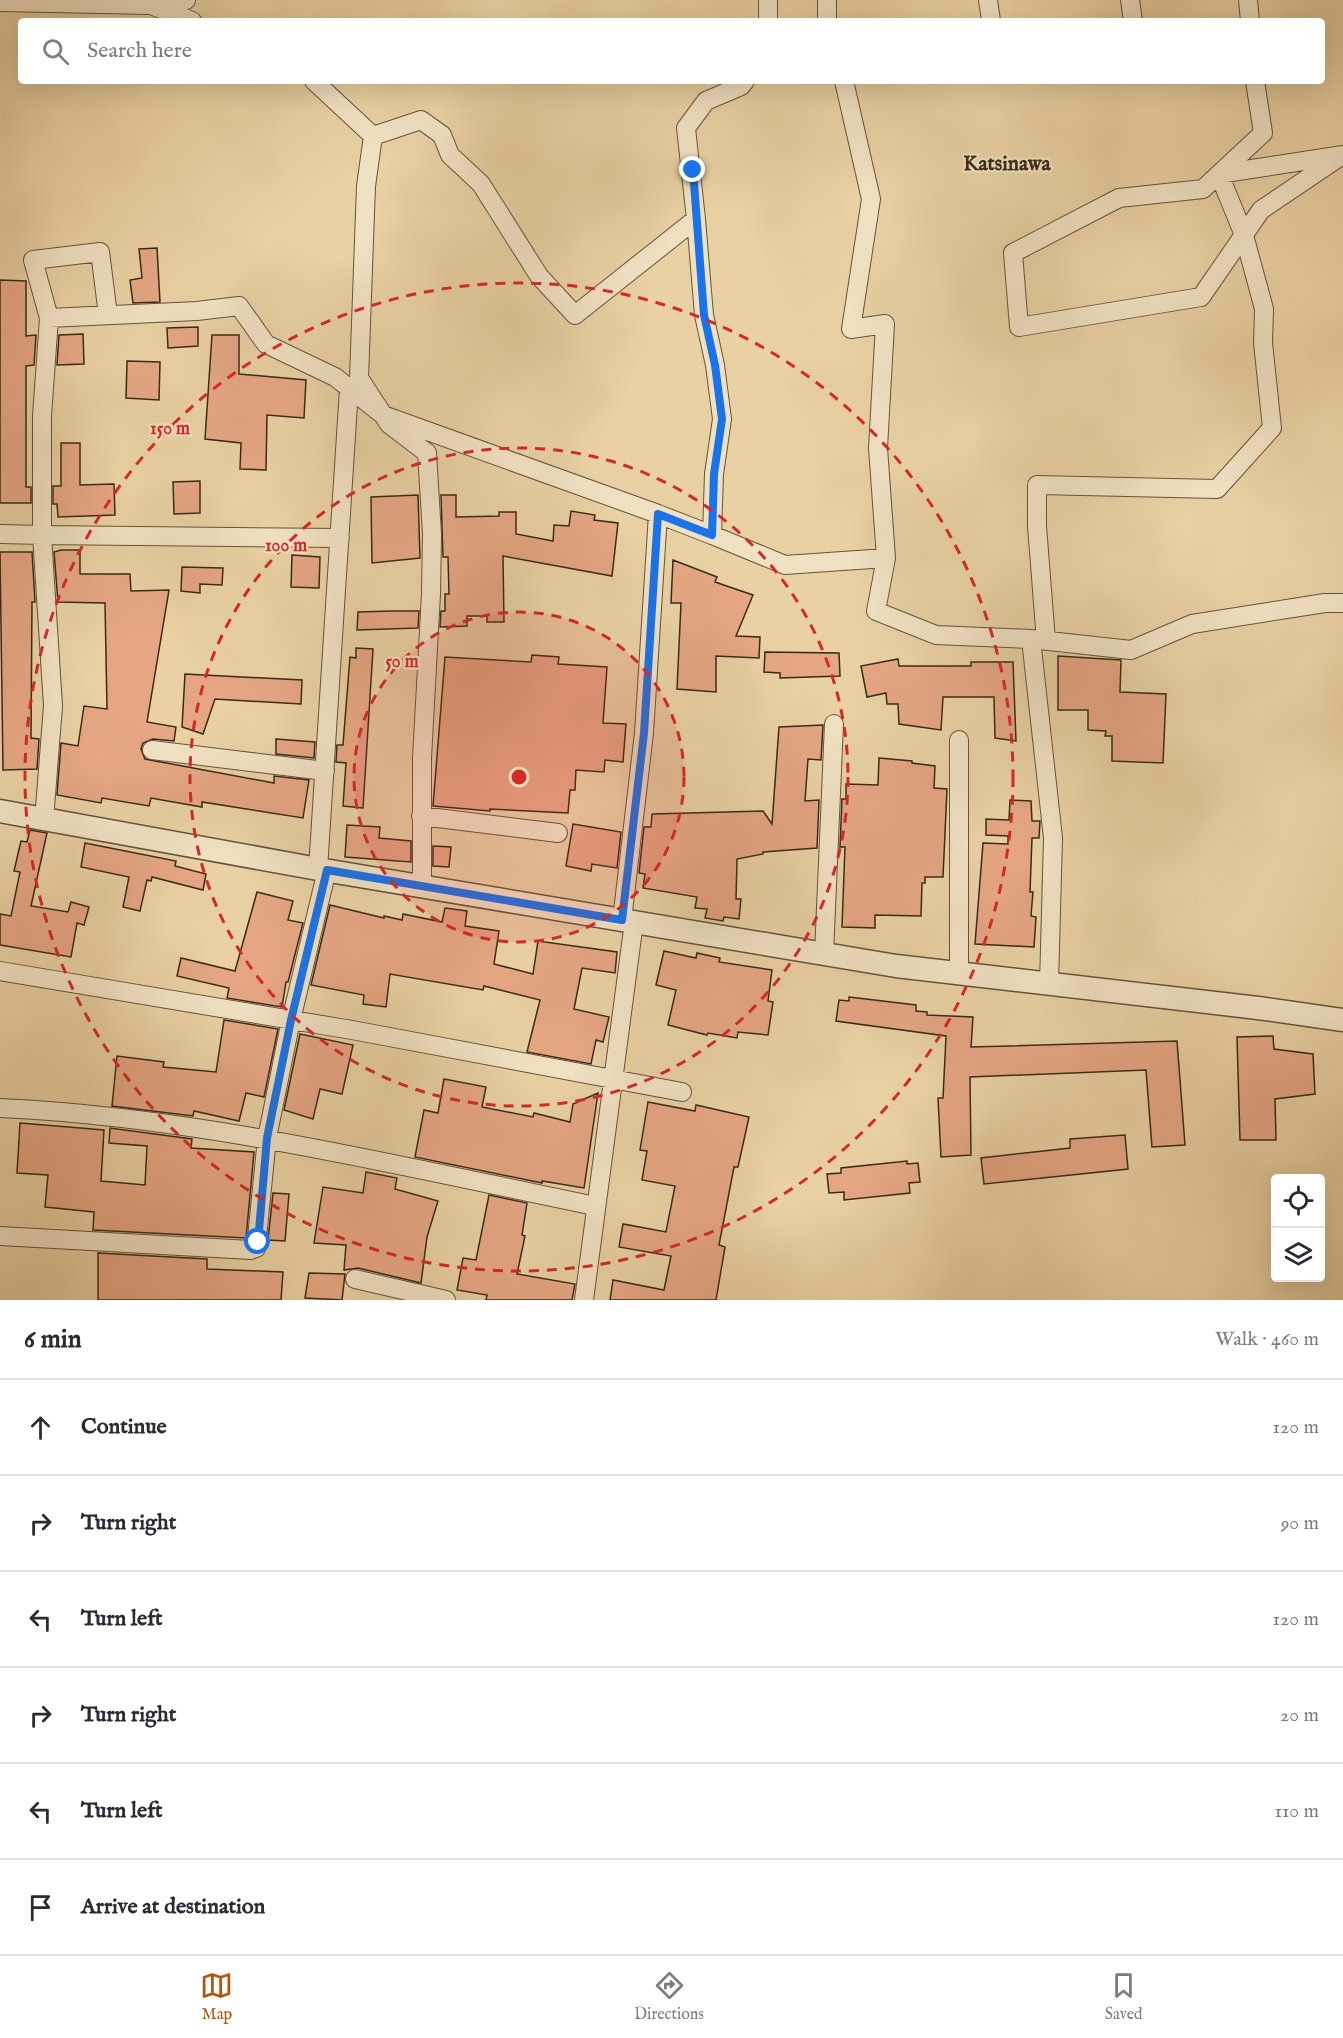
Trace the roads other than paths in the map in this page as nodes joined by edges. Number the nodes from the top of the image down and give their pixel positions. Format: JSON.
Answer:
{"nodes":[{"id":1,"x":186,"y":0,"type":"edge"},
{"id":2,"x":768,"y":0,"type":"edge"},
{"id":3,"x":827,"y":0,"type":"edge"},
{"id":4,"x":988,"y":0,"type":"edge"},
{"id":5,"x":1130,"y":0,"type":"edge"},
{"id":6,"x":1248,"y":0,"type":"edge"},
{"id":7,"x":0,"y":2,"type":"edge"},
{"id":8,"x":150,"y":2,"type":"edge"},
{"id":9,"x":185,"y":18,"type":"edge"},
{"id":10,"x":768,"y":18,"type":"edge"},
{"id":11,"x":827,"y":18,"type":"edge"},
{"id":12,"x":991,"y":18,"type":"edge"},
{"id":13,"x":1133,"y":18,"type":"edge"},
{"id":14,"x":1250,"y":18,"type":"edge"},
{"id":15,"x":317,"y":84,"type":"edge"},
{"id":16,"x":743,"y":84,"type":"edge"},
{"id":17,"x":845,"y":84,"type":"edge"},
{"id":18,"x":1255,"y":84,"type":"edge"},
{"id":19,"x":373,"y":136,"type":"junction"},
{"id":20,"x":1343,"y":155,"type":"edge"},
{"id":21,"x":1219,"y":174,"type":"junction"},
{"id":22,"x":696,"y":219,"type":"junction"},
{"id":23,"x":1244,"y":235,"type":"junction"},
{"id":24,"x":108,"y":315,"type":"junction"},
{"id":25,"x":49,"y":318,"type":"junction"},
{"id":26,"x":349,"y":388,"type":"junction"},
{"id":27,"x":383,"y":415,"type":"junction"},
{"id":28,"x":658,"y":514,"type":"junction"},
{"id":29,"x":0,"y":534,"type":"edge"},
{"id":30,"x":42,"y":535,"type":"junction"},
{"id":31,"x":712,"y":535,"type":"junction"},
{"id":32,"x":340,"y":538,"type":"junction"},
{"id":33,"x":886,"y":558,"type":"junction"},
{"id":34,"x":1343,"y":603,"type":"edge"},
{"id":35,"x":1038,"y":640,"type":"junction"},
{"id":36,"x":834,"y":724,"type":"dead end"},
{"id":37,"x":959,"y":740,"type":"dead end"},
{"id":38,"x":152,"y":750,"type":"dead end"},
{"id":39,"x":325,"y":771,"type":"junction"},
{"id":40,"x":0,"y":811,"type":"edge"},
{"id":41,"x":422,"y":816,"type":"junction"},
{"id":42,"x":44,"y":820,"type":"junction"},
{"id":43,"x":558,"y":832,"type":"dead end"},
{"id":44,"x":322,"y":870,"type":"junction"},
{"id":45,"x":422,"y":887,"type":"junction"},
{"id":46,"x":628,"y":921,"type":"junction"},
{"id":47,"x":824,"y":954,"type":"junction"},
{"id":48,"x":0,"y":971,"type":"edge"},
{"id":49,"x":959,"y":974,"type":"junction"},
{"id":50,"x":1048,"y":984,"type":"junction"},
{"id":51,"x":291,"y":1020,"type":"junction"},
{"id":52,"x":1343,"y":1020,"type":"edge"},
{"id":53,"x":613,"y":1080,"type":"junction"},
{"id":54,"x":682,"y":1092,"type":"dead end"},
{"id":55,"x":0,"y":1108,"type":"edge"},
{"id":56,"x":267,"y":1138,"type":"junction"},
{"id":57,"x":596,"y":1206,"type":"junction"},
{"id":58,"x":0,"y":1236,"type":"edge"},
{"id":59,"x":355,"y":1280,"type":"dead end"},
{"id":60,"x":446,"y":1300,"type":"edge"},
{"id":61,"x":584,"y":1300,"type":"edge"}],
"edges":[{"from":1,"to":8,"type":"street"},
{"from":2,"to":10,"type":"street"},
{"from":3,"to":11,"type":"street"},
{"from":4,"to":12,"type":"street"},
{"from":5,"to":13,"type":"street"},
{"from":6,"to":14,"type":"street"},
{"from":7,"to":8,"type":"street"},
{"from":8,"to":9,"type":"street"},
{"from":15,"to":19,"type":"street"},
{"from":16,"to":22,"type":"street"},
{"from":17,"to":33,"type":"street"},
{"from":18,"to":21,"type":"street"},
{"from":19,"to":22,"type":"street"},
{"from":19,"to":27,"type":"street"},
{"from":20,"to":21,"type":"street"},
{"from":20,"to":23,"type":"street"},
{"from":21,"to":23,"type":"street"},
{"from":21,"to":23,"type":"street"},
{"from":22,"to":31,"type":"street"},
{"from":23,"to":35,"type":"street"},
{"from":24,"to":25,"type":"street"},
{"from":24,"to":25,"type":"street"},
{"from":24,"to":26,"type":"street"},
{"from":25,"to":30,"type":"street"},
{"from":26,"to":27,"type":"street"},
{"from":26,"to":32,"type":"street"},
{"from":27,"to":28,"type":"street"},
{"from":27,"to":41,"type":"street"},
{"from":28,"to":31,"type":"street"},
{"from":28,"to":46,"type":"street"},
{"from":29,"to":30,"type":"street"},
{"from":30,"to":32,"type":"street"},
{"from":30,"to":42,"type":"street"},
{"from":31,"to":33,"type":"street"},
{"from":32,"to":39,"type":"street"},
{"from":33,"to":35,"type":"street"},
{"from":34,"to":35,"type":"street"},
{"from":35,"to":50,"type":"street"},
{"from":36,"to":47,"type":"street"},
{"from":37,"to":49,"type":"street"},
{"from":38,"to":39,"type":"street"},
{"from":39,"to":44,"type":"street"},
{"from":40,"to":42,"type":"street"},
{"from":41,"to":43,"type":"street"},
{"from":41,"to":45,"type":"street"},
{"from":42,"to":44,"type":"street"},
{"from":44,"to":45,"type":"street"},
{"from":44,"to":51,"type":"street"},
{"from":45,"to":46,"type":"street"},
{"from":46,"to":47,"type":"street"},
{"from":46,"to":53,"type":"street"},
{"from":47,"to":49,"type":"street"},
{"from":48,"to":51,"type":"street"},
{"from":49,"to":50,"type":"street"},
{"from":50,"to":52,"type":"street"},
{"from":51,"to":53,"type":"street"},
{"from":51,"to":56,"type":"street"},
{"from":53,"to":54,"type":"street"},
{"from":53,"to":57,"type":"street"},
{"from":55,"to":56,"type":"street"},
{"from":56,"to":57,"type":"street"},
{"from":56,"to":58,"type":"street"},
{"from":57,"to":61,"type":"street"},
{"from":59,"to":60,"type":"street"}]}
